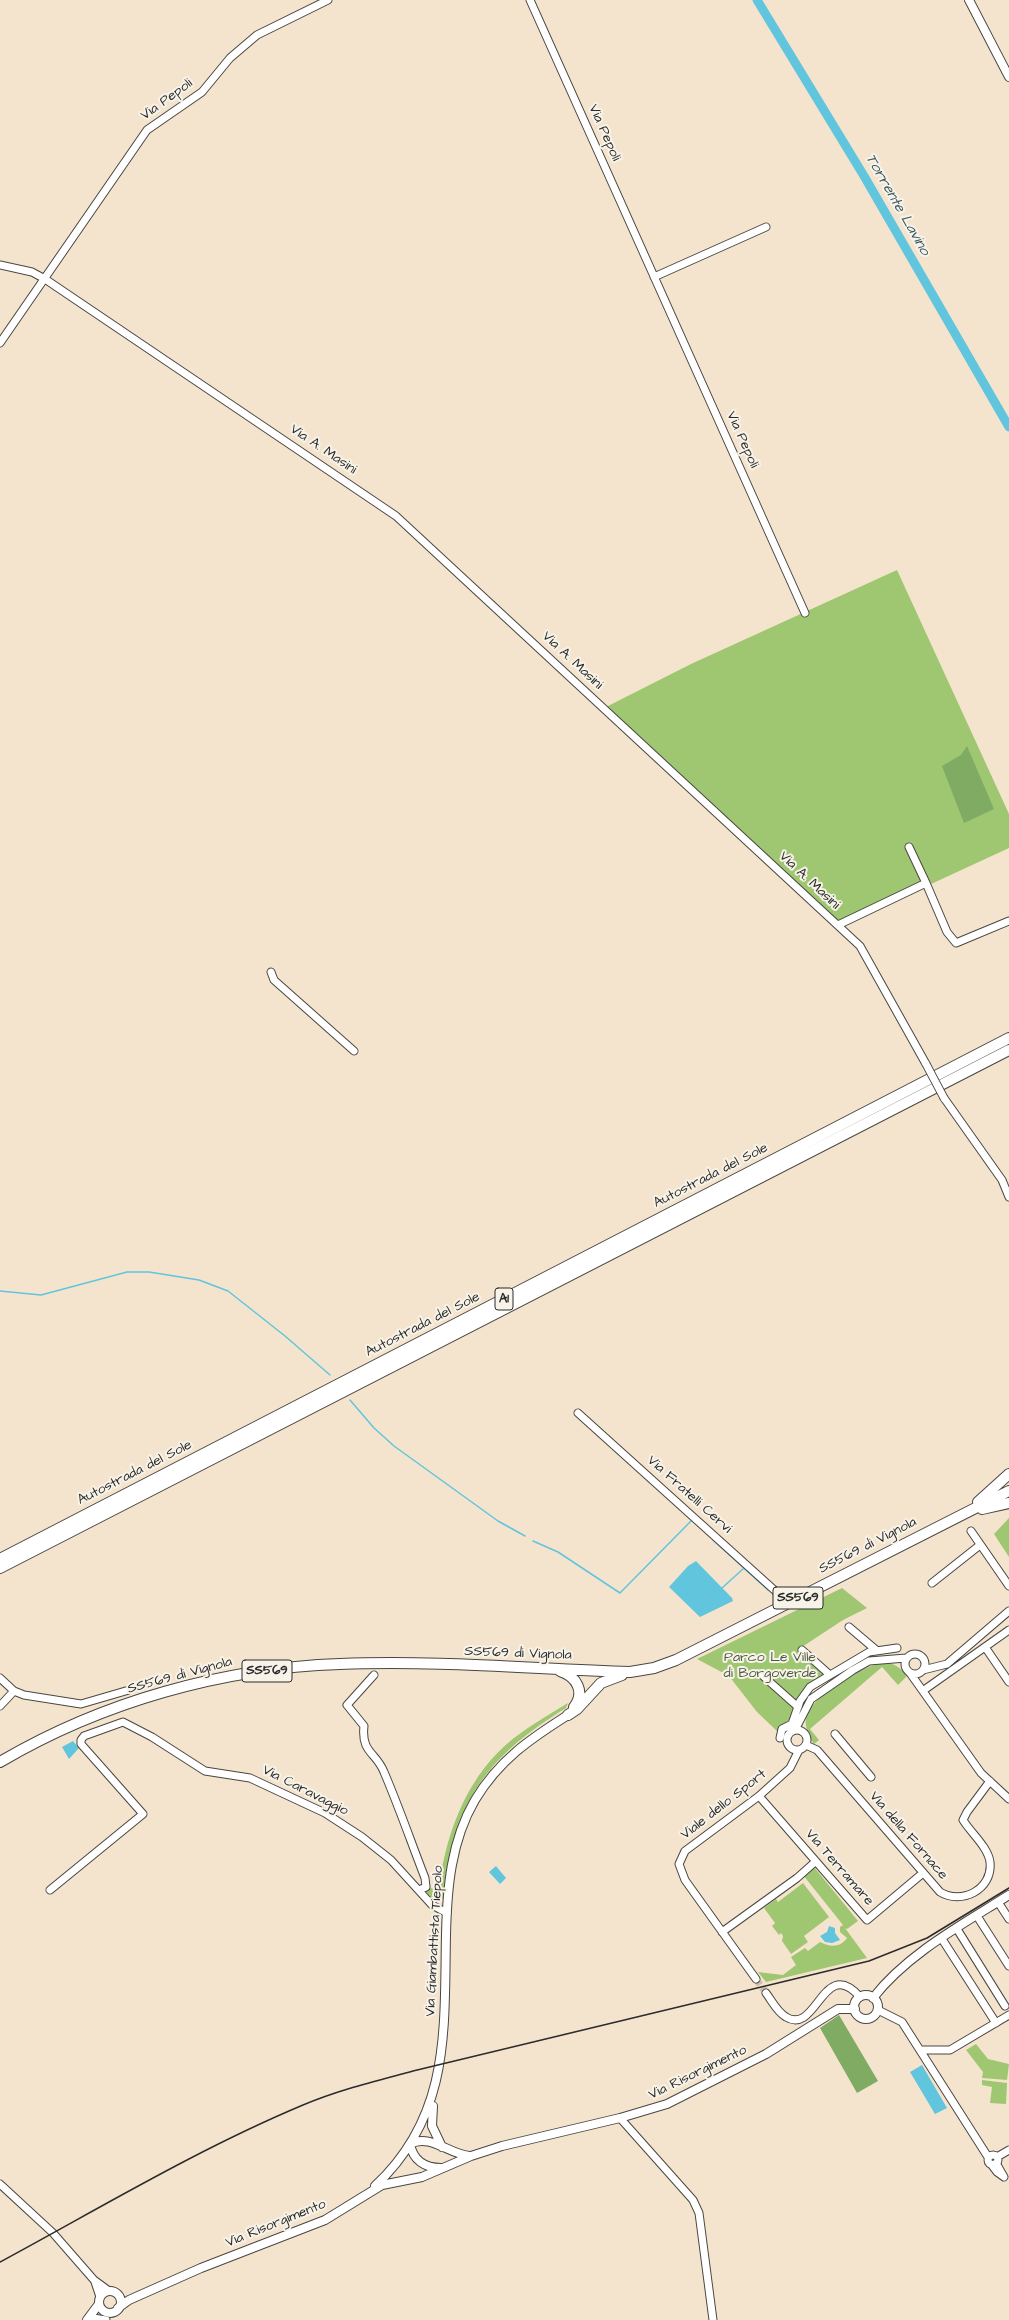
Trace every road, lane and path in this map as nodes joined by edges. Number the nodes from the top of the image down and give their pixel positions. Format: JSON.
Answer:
{"nodes":[{"id":1,"x":328,"y":0,"type":"edge"},
{"id":2,"x":530,"y":0,"type":"edge"},
{"id":3,"x":969,"y":0,"type":"edge"},
{"id":4,"x":1009,"y":78,"type":"edge"},
{"id":5,"x":766,"y":227,"type":"dead end"},
{"id":6,"x":0,"y":265,"type":"edge"},
{"id":7,"x":654,"y":277,"type":"junction"},
{"id":8,"x":45,"y":280,"type":"junction"},
{"id":9,"x":0,"y":343,"type":"edge"},
{"id":10,"x":805,"y":614,"type":"dead end"},
{"id":11,"x":908,"y":847,"type":"dead end"},
{"id":12,"x":926,"y":883,"type":"junction"},
{"id":13,"x":1009,"y":921,"type":"edge"},
{"id":14,"x":838,"y":925,"type":"junction"},
{"id":15,"x":271,"y":972,"type":"dead end"},
{"id":16,"x":1009,"y":1038,"type":"edge"},
{"id":17,"x":1009,"y":1050,"type":"edge"},
{"id":18,"x":354,"y":1051,"type":"dead end"},
{"id":19,"x":1009,"y":1197,"type":"edge"},
{"id":20,"x":578,"y":1413,"type":"dead end"},
{"id":21,"x":1009,"y":1474,"type":"edge"},
{"id":22,"x":1009,"y":1491,"type":"edge"},
{"id":23,"x":1009,"y":1503,"type":"edge"},
{"id":24,"x":963,"y":1514,"type":"junction"},
{"id":25,"x":970,"y":1531,"type":"dead end"},
{"id":26,"x":980,"y":1545,"type":"junction"},
{"id":27,"x":0,"y":1559,"type":"edge"},
{"id":28,"x":0,"y":1568,"type":"edge"},
{"id":29,"x":932,"y":1583,"type":"dead end"},
{"id":30,"x":1009,"y":1586,"type":"edge"},
{"id":31,"x":782,"y":1597,"type":"dead end"},
{"id":32,"x":1009,"y":1610,"type":"edge"},
{"id":33,"x":849,"y":1627,"type":"dead end"},
{"id":34,"x":1009,"y":1630,"type":"edge"},
{"id":35,"x":985,"y":1647,"type":"junction"},
{"id":36,"x":897,"y":1648,"type":"dead end"},
{"id":37,"x":802,"y":1650,"type":"dead end"},
{"id":38,"x":876,"y":1650,"type":"junction"},
{"id":39,"x":890,"y":1658,"type":"junction"},
{"id":40,"x":906,"y":1658,"type":"junction"},
{"id":41,"x":923,"y":1658,"type":"junction"},
{"id":42,"x":905,"y":1667,"type":"junction"},
{"id":43,"x":936,"y":1668,"type":"junction"},
{"id":44,"x":550,"y":1669,"type":"junction"},
{"id":45,"x":921,"y":1671,"type":"junction"},
{"id":46,"x":630,"y":1672,"type":"junction"},
{"id":47,"x":910,"y":1673,"type":"junction"},
{"id":48,"x":374,"y":1675,"type":"dead end"},
{"id":49,"x":762,"y":1675,"type":"dead end"},
{"id":50,"x":830,"y":1675,"type":"junction"},
{"id":51,"x":0,"y":1678,"type":"edge"},
{"id":52,"x":1009,"y":1682,"type":"edge"},
{"id":53,"x":919,"y":1683,"type":"junction"},
{"id":54,"x":128,"y":1690,"type":"dead end"},
{"id":55,"x":924,"y":1690,"type":"junction"},
{"id":56,"x":14,"y":1691,"type":"junction"},
{"id":57,"x":0,"y":1706,"type":"edge"},
{"id":58,"x":798,"y":1707,"type":"junction"},
{"id":59,"x":568,"y":1714,"type":"junction"},
{"id":60,"x":802,"y":1717,"type":"junction"},
{"id":61,"x":795,"y":1730,"type":"junction"},
{"id":62,"x":804,"y":1733,"type":"junction"},
{"id":63,"x":835,"y":1734,"type":"dead end"},
{"id":64,"x":780,"y":1738,"type":"dead end"},
{"id":65,"x":806,"y":1745,"type":"junction"},
{"id":66,"x":791,"y":1748,"type":"junction"},
{"id":67,"x":799,"y":1750,"type":"junction"},
{"id":68,"x":793,"y":1761,"type":"junction"},
{"id":69,"x":0,"y":1762,"type":"edge"},
{"id":70,"x":871,"y":1777,"type":"dead end"},
{"id":71,"x":990,"y":1781,"type":"junction"},
{"id":72,"x":759,"y":1796,"type":"junction"},
{"id":73,"x":1009,"y":1799,"type":"edge"},
{"id":74,"x":815,"y":1862,"type":"junction"},
{"id":75,"x":922,"y":1873,"type":"junction"},
{"id":76,"x":50,"y":1890,"type":"dead end"},
{"id":77,"x":419,"y":1890,"type":"junction"},
{"id":78,"x":1009,"y":1895,"type":"edge"},
{"id":79,"x":998,"y":1902,"type":"junction"},
{"id":80,"x":447,"y":1913,"type":"junction"},
{"id":81,"x":977,"y":1916,"type":"junction"},
{"id":82,"x":1009,"y":1919,"type":"edge"},
{"id":83,"x":957,"y":1929,"type":"junction"},
{"id":84,"x":722,"y":1932,"type":"junction"},
{"id":85,"x":942,"y":1939,"type":"junction"},
{"id":86,"x":1009,"y":1966,"type":"edge"},
{"id":87,"x":756,"y":1979,"type":"tunnel mouth"},
{"id":88,"x":766,"y":1993,"type":"tunnel mouth"},
{"id":89,"x":860,"y":1997,"type":"junction"},
{"id":90,"x":873,"y":1998,"type":"junction"},
{"id":91,"x":1005,"y":2006,"type":"dead end"},
{"id":92,"x":854,"y":2009,"type":"junction"},
{"id":93,"x":878,"y":2010,"type":"junction"},
{"id":94,"x":1009,"y":2015,"type":"edge"},
{"id":95,"x":996,"y":2023,"type":"junction"},
{"id":96,"x":921,"y":2050,"type":"junction"},
{"id":97,"x":434,"y":2091,"type":"junction"},
{"id":98,"x":620,"y":2118,"type":"junction"},
{"id":99,"x":410,"y":2144,"type":"junction"},
{"id":100,"x":442,"y":2147,"type":"junction"},
{"id":101,"x":1009,"y":2150,"type":"edge"},
{"id":102,"x":471,"y":2156,"type":"junction"},
{"id":103,"x":993,"y":2160,"type":"junction"},
{"id":104,"x":444,"y":2168,"type":"junction"},
{"id":105,"x":1006,"y":2177,"type":"edge"},
{"id":106,"x":0,"y":2184,"type":"edge"},
{"id":107,"x":367,"y":2193,"type":"junction"},
{"id":108,"x":94,"y":2280,"type":"junction"},
{"id":109,"x":109,"y":2291,"type":"junction"},
{"id":110,"x":118,"y":2295,"type":"junction"},
{"id":111,"x":138,"y":2298,"type":"junction"},
{"id":112,"x":100,"y":2301,"type":"junction"},
{"id":113,"x":118,"y":2308,"type":"junction"},
{"id":114,"x":108,"y":2316,"type":"edge"},
{"id":115,"x":89,"y":2319,"type":"edge"},
{"id":116,"x":714,"y":2320,"type":"edge"}],
"edges":[{"from":1,"to":8,"type":"street","name":"Via Pepoli"},
{"from":2,"to":7,"type":"street","name":"Via Pepoli"},
{"from":3,"to":4,"type":"main road"},
{"from":5,"to":7,"type":"street"},
{"from":6,"to":8,"type":"street","name":"Via A. Masini"},
{"from":7,"to":10,"type":"street","name":"Via Pepoli"},
{"from":8,"to":9,"type":"street","name":"Via Pepoli"},
{"from":8,"to":14,"type":"street","name":"Via A. Masini"},
{"from":11,"to":12,"type":"street"},
{"from":12,"to":13,"type":"street"},
{"from":12,"to":14,"type":"street"},
{"from":14,"to":19,"type":"street","name":"Via A. Masini","bridge":true},
{"from":15,"to":18,"type":"street"},
{"from":16,"to":27,"type":"highway","name":"Autostrada del Sole","number":"A1"},
{"from":17,"to":28,"type":"highway","name":"Autostrada del Sole","number":"A1"},
{"from":20,"to":31,"type":"street","name":"Via Fratelli Cervi"},
{"from":21,"to":24,"type":"highway"},
{"from":22,"to":24,"type":"highway","name":"SS569 di Vignola","number":"SS569"},
{"from":23,"to":24,"type":"highway"},
{"from":24,"to":46,"type":"highway","name":"SS569 di Vignola","number":"SS569"},
{"from":25,"to":26,"type":"street"},
{"from":26,"to":29,"type":"street"},
{"from":26,"to":30,"type":"street"},
{"from":32,"to":43,"type":"street"},
{"from":33,"to":38,"type":"street"},
{"from":34,"to":35,"type":"street"},
{"from":35,"to":52,"type":"street"},
{"from":35,"to":55,"type":"street"},
{"from":36,"to":38,"type":"street"},
{"from":37,"to":50,"type":"street"},
{"from":38,"to":50,"type":"street"},
{"from":39,"to":40,"type":"street"},
{"from":39,"to":42,"type":"street"},
{"from":39,"to":60,"type":"street"},
{"from":40,"to":41,"type":"street"},
{"from":40,"to":42,"type":"street"},
{"from":41,"to":43,"type":"street"},
{"from":41,"to":45,"type":"street"},
{"from":42,"to":47,"type":"street"},
{"from":43,"to":45,"type":"street"},
{"from":44,"to":46,"type":"highway","name":"SS569 di Vignola","number":"SS569"},
{"from":44,"to":59,"type":"highway","number":"SS569"},
{"from":44,"to":69,"type":"highway","name":"SS569 di Vignola","number":"SS569"},
{"from":45,"to":47,"type":"street"},
{"from":45,"to":53,"type":"street"},
{"from":46,"to":59,"type":"highway","number":"SS569"},
{"from":47,"to":53,"type":"street"},
{"from":48,"to":77,"type":"street"},
{"from":49,"to":58,"type":"street"},
{"from":50,"to":58,"type":"street"},
{"from":51,"to":56,"type":"street"},
{"from":53,"to":55,"type":"street"},
{"from":54,"to":56,"type":"street"},
{"from":55,"to":71,"type":"street"},
{"from":56,"to":57,"type":"street"},
{"from":58,"to":64,"type":"street"},
{"from":59,"to":80,"type":"main road","name":"Via Giambattista Tiepolo"},
{"from":60,"to":61,"type":"street"},
{"from":60,"to":62,"type":"street"},
{"from":61,"to":62,"type":"street"},
{"from":61,"to":66,"type":"street"},
{"from":62,"to":65,"type":"street"},
{"from":63,"to":70,"type":"street"},
{"from":65,"to":67,"type":"street"},
{"from":65,"to":75,"type":"street","name":"Via della Fornace"},
{"from":66,"to":67,"type":"street"},
{"from":66,"to":68,"type":"street"},
{"from":67,"to":68,"type":"street","name":"Viale dello Sport"},
{"from":68,"to":72,"type":"street","name":"Viale dello Sport"},
{"from":71,"to":73,"type":"street"},
{"from":71,"to":75,"type":"street","name":"Via della Fornace"},
{"from":72,"to":74,"type":"street","name":"Via Terramare"},
{"from":72,"to":84,"type":"street","name":"Viale dello Sport"},
{"from":74,"to":75,"type":"street","name":"Via Terramare"},
{"from":74,"to":84,"type":"street"},
{"from":76,"to":77,"type":"street","name":"Via Caravaggio"},
{"from":77,"to":80,"type":"street","name":"Via Caravaggio"},
{"from":78,"to":79,"type":"main road"},
{"from":79,"to":81,"type":"main road"},
{"from":79,"to":82,"type":"street"},
{"from":80,"to":97,"type":"main road","name":"Via Giambattista Tiepolo"},
{"from":81,"to":83,"type":"main road"},
{"from":81,"to":86,"type":"street"},
{"from":83,"to":85,"type":"main road"},
{"from":83,"to":91,"type":"street"},
{"from":84,"to":87,"type":"street","name":"Viale dello Sport"},
{"from":85,"to":90,"type":"main road"},
{"from":85,"to":95,"type":"street"},
{"from":88,"to":89,"type":"street"},
{"from":89,"to":90,"type":"main road"},
{"from":89,"to":92,"type":"main road"},
{"from":90,"to":93,"type":"main road"},
{"from":92,"to":93,"type":"main road"},
{"from":92,"to":98,"type":"main road","name":"Via Risorgimento"},
{"from":93,"to":96,"type":"street"},
{"from":94,"to":95,"type":"street"},
{"from":95,"to":96,"type":"street"},
{"from":96,"to":103,"type":"street"},
{"from":97,"to":99,"type":"main road","name":"Via Giambattista Tiepolo"},
{"from":97,"to":100,"type":"main road"},
{"from":98,"to":102,"type":"main road","name":"Via Risorgimento"},
{"from":98,"to":116,"type":"street"},
{"from":99,"to":100,"type":"main road"},
{"from":99,"to":104,"type":"main road"},
{"from":99,"to":107,"type":"main road","name":"Via Giambattista Tiepolo"},
{"from":100,"to":102,"type":"main road"},
{"from":101,"to":103,"type":"street"},
{"from":102,"to":104,"type":"main road","name":"Via Risorgimento"},
{"from":103,"to":105,"type":"street"},
{"from":104,"to":107,"type":"main road","name":"Via Risorgimento"},
{"from":106,"to":108,"type":"street"},
{"from":107,"to":111,"type":"main road","name":"Via Risorgimento"},
{"from":108,"to":109,"type":"street"},
{"from":108,"to":112,"type":"street"},
{"from":109,"to":110,"type":"main road"},
{"from":109,"to":112,"type":"main road","name":"Via Risorgimento"},
{"from":110,"to":111,"type":"main road"},
{"from":110,"to":113,"type":"main road"},
{"from":111,"to":113,"type":"main road","name":"Via Risorgimento"},
{"from":112,"to":114,"type":"main road"},
{"from":112,"to":115,"type":"main road","name":"Via Risorgimento"},
{"from":113,"to":114,"type":"main road","name":"Via Risorgimento"},
{"from":114,"to":115,"type":"main road","name":"Via Risorgimento"}]}
